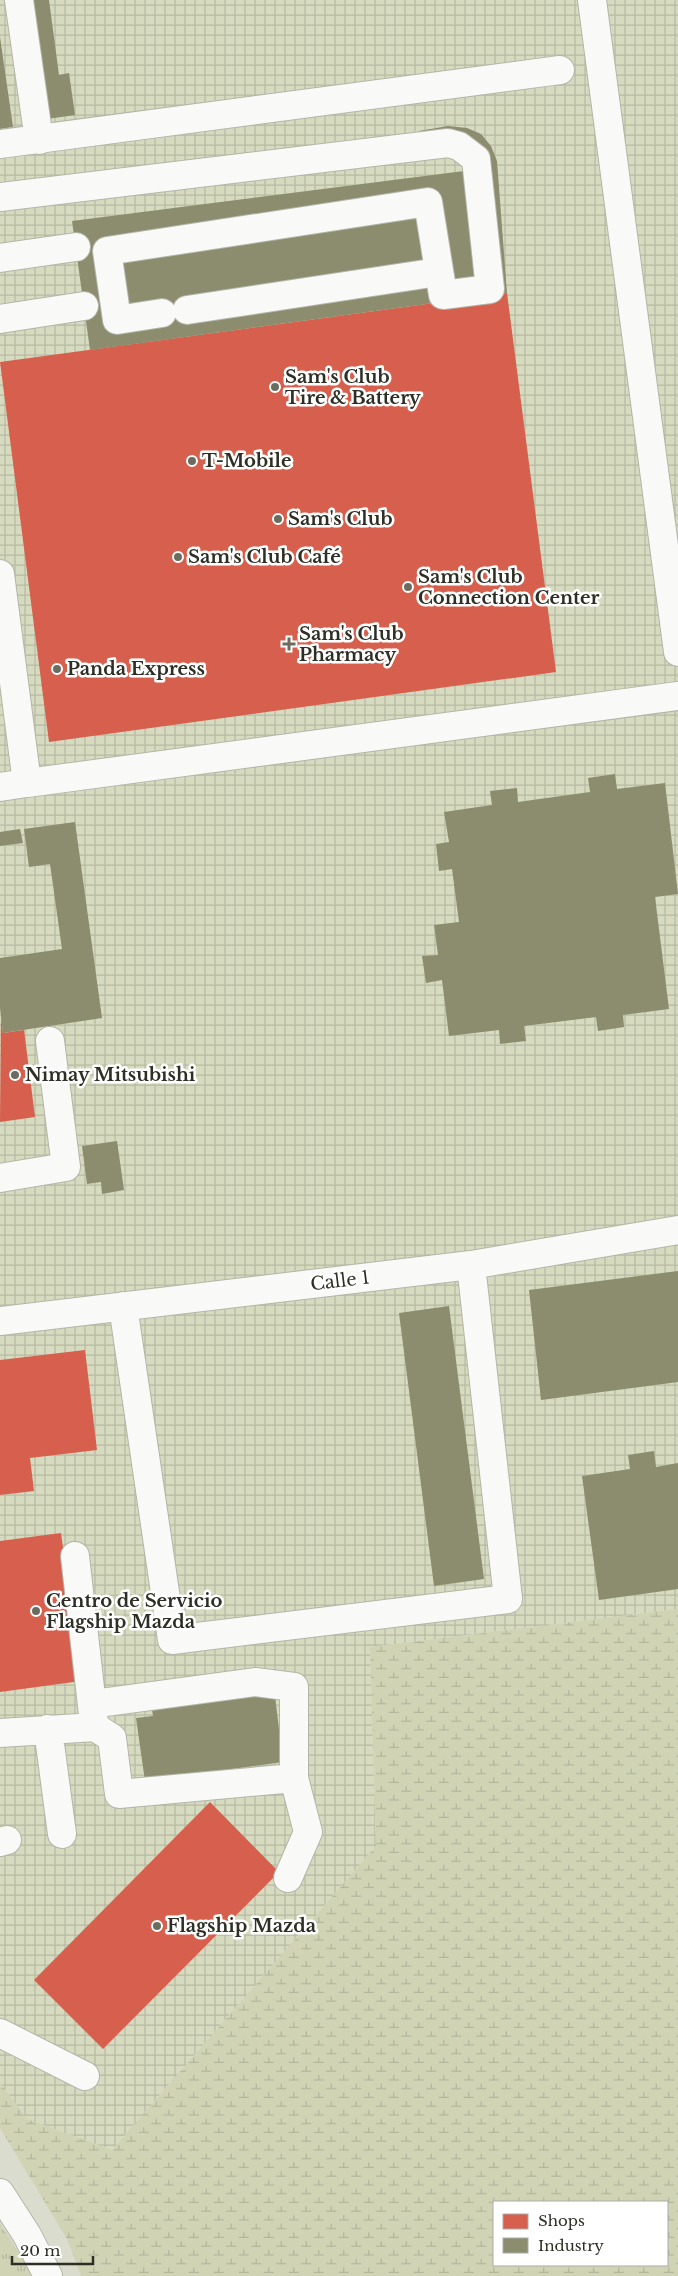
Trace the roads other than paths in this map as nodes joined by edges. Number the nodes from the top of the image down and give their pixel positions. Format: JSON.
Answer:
{"nodes":[{"id":1,"x":18,"y":0,"type":"edge"},
{"id":2,"x":592,"y":0,"type":"edge"},
{"id":3,"x":560,"y":70,"type":"dead end"},
{"id":4,"x":39,"y":140,"type":"junction"},
{"id":5,"x":0,"y":144,"type":"edge"},
{"id":6,"x":0,"y":197,"type":"edge"},
{"id":7,"x":76,"y":247,"type":"dead end"},
{"id":8,"x":0,"y":258,"type":"edge"},
{"id":9,"x":438,"y":272,"type":"junction"},
{"id":10,"x":84,"y":306,"type":"dead end"},
{"id":11,"x":0,"y":319,"type":"edge"},
{"id":12,"x":0,"y":574,"type":"edge"},
{"id":13,"x":678,"y":652,"type":"edge"},
{"id":14,"x":678,"y":696,"type":"edge"},
{"id":15,"x":26,"y":783,"type":"junction"},
{"id":16,"x":0,"y":787,"type":"edge"},
{"id":17,"x":50,"y":1040,"type":"dead end"},
{"id":18,"x":5,"y":1171,"type":"edge"},
{"id":19,"x":678,"y":1230,"type":"edge"},
{"id":20,"x":471,"y":1265,"type":"junction"},
{"id":21,"x":123,"y":1306,"type":"junction"},
{"id":22,"x":0,"y":1321,"type":"edge"},
{"id":23,"x":75,"y":1556,"type":"dead end"},
{"id":24,"x":93,"y":1715,"type":"junction"},
{"id":25,"x":48,"y":1729,"type":"junction"},
{"id":26,"x":0,"y":1733,"type":"edge"},
{"id":27,"x":294,"y":1778,"type":"junction"},
{"id":28,"x":62,"y":1834,"type":"dead end"},
{"id":29,"x":288,"y":1878,"type":"dead end"},
{"id":30,"x":0,"y":2033,"type":"edge"},
{"id":31,"x":85,"y":2076,"type":"dead end"},
{"id":32,"x":0,"y":2193,"type":"edge"},
{"id":33,"x":48,"y":2276,"type":"edge"}],
"edges":[{"from":1,"to":4,"type":"street"},
{"from":2,"to":13,"type":"street"},
{"from":3,"to":4,"type":"street"},
{"from":4,"to":5,"type":"street"},
{"from":6,"to":9,"type":"street"},
{"from":7,"to":8,"type":"street"},
{"from":9,"to":9,"type":"street"},
{"from":10,"to":11,"type":"street"},
{"from":12,"to":15,"type":"street"},
{"from":14,"to":15,"type":"street"},
{"from":15,"to":16,"type":"street"},
{"from":17,"to":18,"type":"street"},
{"from":19,"to":20,"type":"street","name":"Calle 1"},
{"from":20,"to":21,"type":"street","name":"Calle 1"},
{"from":20,"to":21,"type":"street"},
{"from":21,"to":22,"type":"street","name":"Calle 1"},
{"from":23,"to":24,"type":"street"},
{"from":24,"to":25,"type":"street"},
{"from":24,"to":27,"type":"street"},
{"from":24,"to":27,"type":"street"},
{"from":25,"to":26,"type":"street"},
{"from":25,"to":28,"type":"street"},
{"from":27,"to":29,"type":"street"},
{"from":30,"to":31,"type":"street"},
{"from":32,"to":33,"type":"street"}]}
